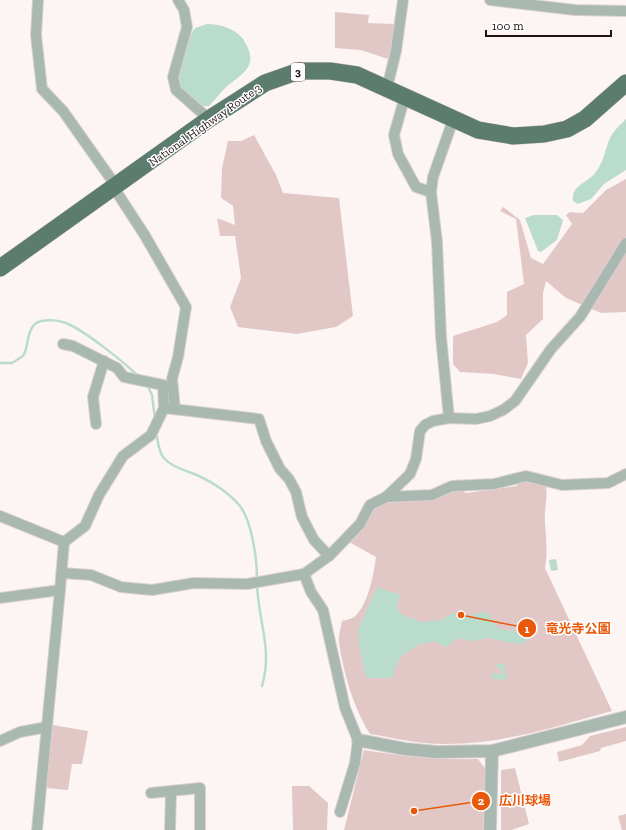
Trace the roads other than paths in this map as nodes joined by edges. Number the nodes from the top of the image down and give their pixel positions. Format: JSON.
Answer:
{"nodes":[{"id":1,"x":38,"y":0,"type":"edge"},
{"id":2,"x":178,"y":0,"type":"edge"},
{"id":3,"x":403,"y":0,"type":"edge"},
{"id":4,"x":490,"y":0,"type":"edge"},
{"id":5,"x":511,"y":1,"type":"edge"},
{"id":6,"x":626,"y":11,"type":"edge"},
{"id":7,"x":626,"y":83,"type":"edge"},
{"id":8,"x":387,"y":88,"type":"junction"},
{"id":9,"x":405,"y":96,"type":"junction"},
{"id":10,"x":209,"y":119,"type":"junction"},
{"id":11,"x":453,"y":120,"type":"junction"},
{"id":12,"x":115,"y":187,"type":"junction"},
{"id":13,"x":431,"y":192,"type":"junction"},
{"id":14,"x":626,"y":243,"type":"edge"},
{"id":15,"x":0,"y":268,"type":"edge"},
{"id":16,"x":63,"y":344,"type":"dead end"},
{"id":17,"x":104,"y":361,"type":"junction"},
{"id":18,"x":164,"y":408,"type":"junction"},
{"id":19,"x":175,"y":409,"type":"junction"},
{"id":20,"x":449,"y":418,"type":"junction"},
{"id":21,"x":96,"y":424,"type":"dead end"},
{"id":22,"x":626,"y":474,"type":"edge"},
{"id":23,"x":386,"y":497,"type":"junction"},
{"id":24,"x":0,"y":516,"type":"edge"},
{"id":25,"x":64,"y":542,"type":"junction"},
{"id":26,"x":329,"y":556,"type":"junction"},
{"id":27,"x":62,"y":573,"type":"junction"},
{"id":28,"x":304,"y":574,"type":"junction"},
{"id":29,"x":60,"y":590,"type":"junction"},
{"id":30,"x":0,"y":598,"type":"edge"},
{"id":31,"x":626,"y":717,"type":"edge"},
{"id":32,"x":47,"y":727,"type":"junction"},
{"id":33,"x":358,"y":740,"type":"junction"},
{"id":34,"x":0,"y":741,"type":"edge"},
{"id":35,"x":492,"y":752,"type":"junction"},
{"id":36,"x":171,"y":792,"type":"junction"},
{"id":37,"x":151,"y":793,"type":"dead end"},
{"id":38,"x":340,"y":812,"type":"dead end"},
{"id":39,"x":37,"y":830,"type":"edge"},
{"id":40,"x":170,"y":830,"type":"edge"},
{"id":41,"x":200,"y":830,"type":"edge"},
{"id":42,"x":490,"y":830,"type":"edge"}],
"edges":[{"from":1,"to":12,"type":"street"},
{"from":2,"to":10,"type":"street"},
{"from":3,"to":8,"type":"street"},
{"from":4,"to":5,"type":"street"},
{"from":5,"to":6,"type":"street"},
{"from":7,"to":11,"type":"highway","name":"National Highway Route 3","number":"3"},
{"from":8,"to":9,"type":"highway","name":"National Highway Route 3","number":"3"},
{"from":8,"to":10,"type":"highway","name":"National Highway Route 3","number":"3"},
{"from":9,"to":11,"type":"highway","name":"National Highway Route 3","number":"3"},
{"from":9,"to":13,"type":"street"},
{"from":10,"to":12,"type":"highway","name":"National Highway Route 3","number":"3"},
{"from":11,"to":13,"type":"street"},
{"from":12,"to":15,"type":"highway","name":"National Highway Route 3","number":"3"},
{"from":12,"to":19,"type":"street"},
{"from":13,"to":20,"type":"street"},
{"from":14,"to":20,"type":"street"},
{"from":16,"to":17,"type":"street"},
{"from":17,"to":18,"type":"street"},
{"from":17,"to":21,"type":"street"},
{"from":18,"to":19,"type":"street"},
{"from":18,"to":25,"type":"street"},
{"from":19,"to":26,"type":"street"},
{"from":20,"to":23,"type":"street"},
{"from":22,"to":23,"type":"street"},
{"from":23,"to":26,"type":"street"},
{"from":24,"to":25,"type":"street"},
{"from":25,"to":27,"type":"street"},
{"from":26,"to":28,"type":"street"},
{"from":27,"to":28,"type":"street"},
{"from":27,"to":29,"type":"street"},
{"from":28,"to":33,"type":"street"},
{"from":29,"to":30,"type":"street"},
{"from":29,"to":32,"type":"street"},
{"from":31,"to":35,"type":"street"},
{"from":32,"to":34,"type":"street"},
{"from":32,"to":39,"type":"street"},
{"from":33,"to":35,"type":"street"},
{"from":33,"to":38,"type":"street"},
{"from":35,"to":42,"type":"street"},
{"from":36,"to":37,"type":"street"},
{"from":36,"to":40,"type":"street"},
{"from":36,"to":41,"type":"street"}]}
